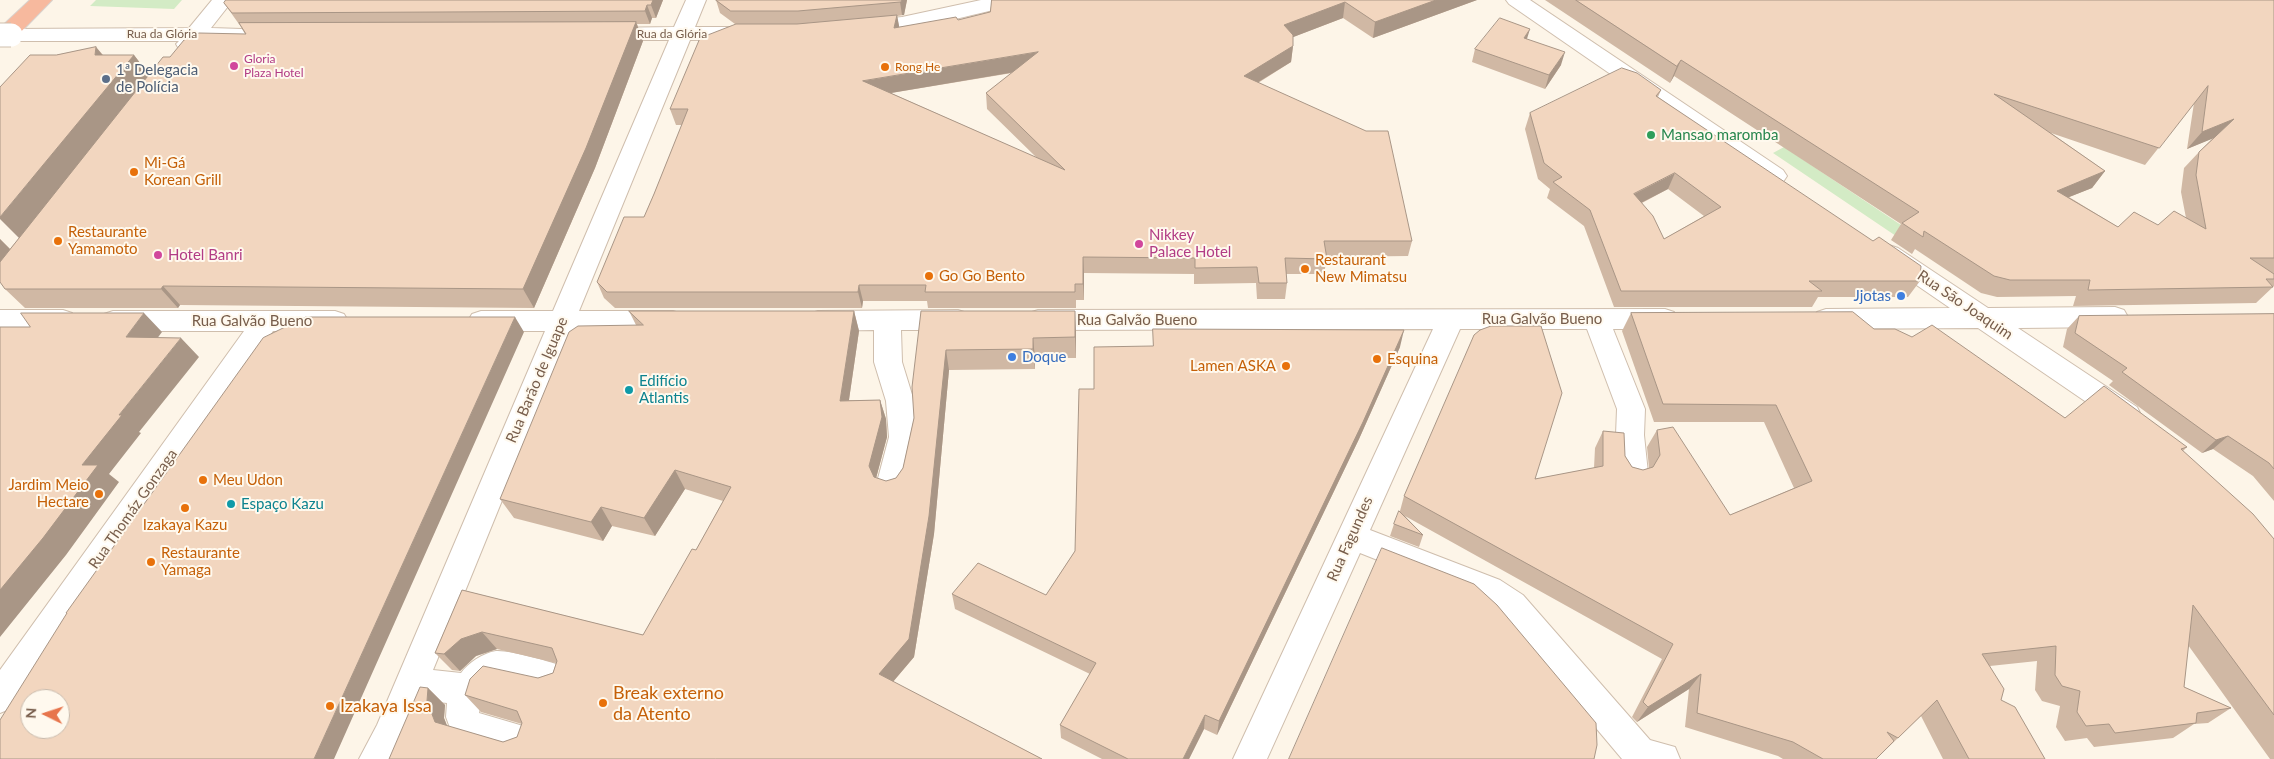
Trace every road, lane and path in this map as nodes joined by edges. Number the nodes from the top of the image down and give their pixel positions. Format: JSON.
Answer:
{"nodes":[{"id":1,"x":42,"y":0,"type":"edge"},
{"id":2,"x":223,"y":0,"type":"edge"},
{"id":3,"x":696,"y":0,"type":"edge"},
{"id":4,"x":1010,"y":0,"type":"edge"},
{"id":5,"x":1516,"y":0,"type":"edge"},
{"id":6,"x":847,"y":28,"type":"edge"},
{"id":7,"x":765,"y":32,"type":"edge"},
{"id":8,"x":0,"y":34,"type":"edge"},
{"id":9,"x":195,"y":34,"type":"junction"},
{"id":10,"x":258,"y":34,"type":"edge"},
{"id":11,"x":587,"y":34,"type":"edge"},
{"id":12,"x":683,"y":34,"type":"junction"},
{"id":13,"x":0,"y":40,"type":"edge"},
{"id":14,"x":177,"y":58,"type":"edge"},
{"id":15,"x":1793,"y":188,"type":"edge"},
{"id":16,"x":1875,"y":244,"type":"edge"},
{"id":17,"x":2140,"y":317,"type":"edge"},
{"id":18,"x":1451,"y":319,"type":"junction"},
{"id":19,"x":1596,"y":319,"type":"junction"},
{"id":20,"x":1684,"y":319,"type":"edge"},
{"id":21,"x":1802,"y":319,"type":"edge"},
{"id":22,"x":1986,"y":319,"type":"junction"},
{"id":23,"x":0,"y":320,"type":"edge"},
{"id":24,"x":887,"y":320,"type":"junction"},
{"id":25,"x":986,"y":320,"type":"edge"},
{"id":26,"x":1016,"y":320,"type":"edge"},
{"id":27,"x":266,"y":321,"type":"junction"},
{"id":28,"x":363,"y":321,"type":"edge"},
{"id":29,"x":460,"y":321,"type":"edge"},
{"id":30,"x":561,"y":321,"type":"junction"},
{"id":31,"x":694,"y":321,"type":"edge"},
{"id":32,"x":790,"y":321,"type":"edge"},
{"id":33,"x":2148,"y":430,"type":"edge"},
{"id":34,"x":1633,"y":473,"type":"edge"},
{"id":35,"x":892,"y":486,"type":"edge"},
{"id":36,"x":1351,"y":536,"type":"junction"},
{"id":37,"x":552,"y":678,"type":"edge"},
{"id":38,"x":411,"y":683,"type":"junction"},
{"id":39,"x":469,"y":690,"type":"junction"},
{"id":40,"x":0,"y":697,"type":"edge"},
{"id":41,"x":518,"y":740,"type":"edge"},
{"id":42,"x":1647,"y":758,"type":"edge"},
{"id":43,"x":376,"y":759,"type":"edge"},
{"id":44,"x":1250,"y":759,"type":"edge"}],
"edges":[{"from":1,"to":13,"type":"highway"},
{"from":2,"to":9,"type":"street"},
{"from":3,"to":12,"type":"street","name":"Rua Barão de Iguape"},
{"from":4,"to":6,"type":"street"},
{"from":5,"to":15,"type":"street"},
{"from":7,"to":12,"type":"street","name":"Rua da Glória"},
{"from":8,"to":9,"type":"street","name":"Rua da Glória","bridge":true},
{"from":9,"to":10,"type":"street","name":"Rua da Glória"},
{"from":9,"to":14,"type":"street"},
{"from":11,"to":12,"type":"street","name":"Rua da Glória"},
{"from":12,"to":30,"type":"street","name":"Rua Barão de Iguape"},
{"from":16,"to":22,"type":"street","name":"Rua São Joaquim"},
{"from":17,"to":22,"type":"street"},
{"from":18,"to":19,"type":"street","name":"Rua Galvão Bueno"},
{"from":18,"to":26,"type":"street","name":"Rua Galvão Bueno"},
{"from":18,"to":36,"type":"street","name":"Rua Fagundes"},
{"from":19,"to":20,"type":"street","name":"Rua Galvão Bueno"},
{"from":19,"to":34,"type":"street"},
{"from":21,"to":22,"type":"street"},
{"from":22,"to":33,"type":"street","name":"Rua São Joaquim"},
{"from":23,"to":27,"type":"street","name":"Rua Galvão Bueno"},
{"from":24,"to":25,"type":"street"},
{"from":24,"to":32,"type":"street"},
{"from":24,"to":35,"type":"street"},
{"from":27,"to":28,"type":"street","name":"Rua Galvão Bueno"},
{"from":27,"to":40,"type":"street","name":"Rua Thomáz Gonzaga"},
{"from":29,"to":30,"type":"street"},
{"from":30,"to":31,"type":"street"},
{"from":30,"to":38,"type":"street","name":"Rua Barão de Iguape"},
{"from":36,"to":42,"type":"street"},
{"from":36,"to":44,"type":"street","name":"Rua Fagundes"},
{"from":37,"to":39,"type":"street"},
{"from":38,"to":39,"type":"street"},
{"from":38,"to":43,"type":"street","name":"Rua Barão de Iguape"},
{"from":39,"to":41,"type":"street"}]}
